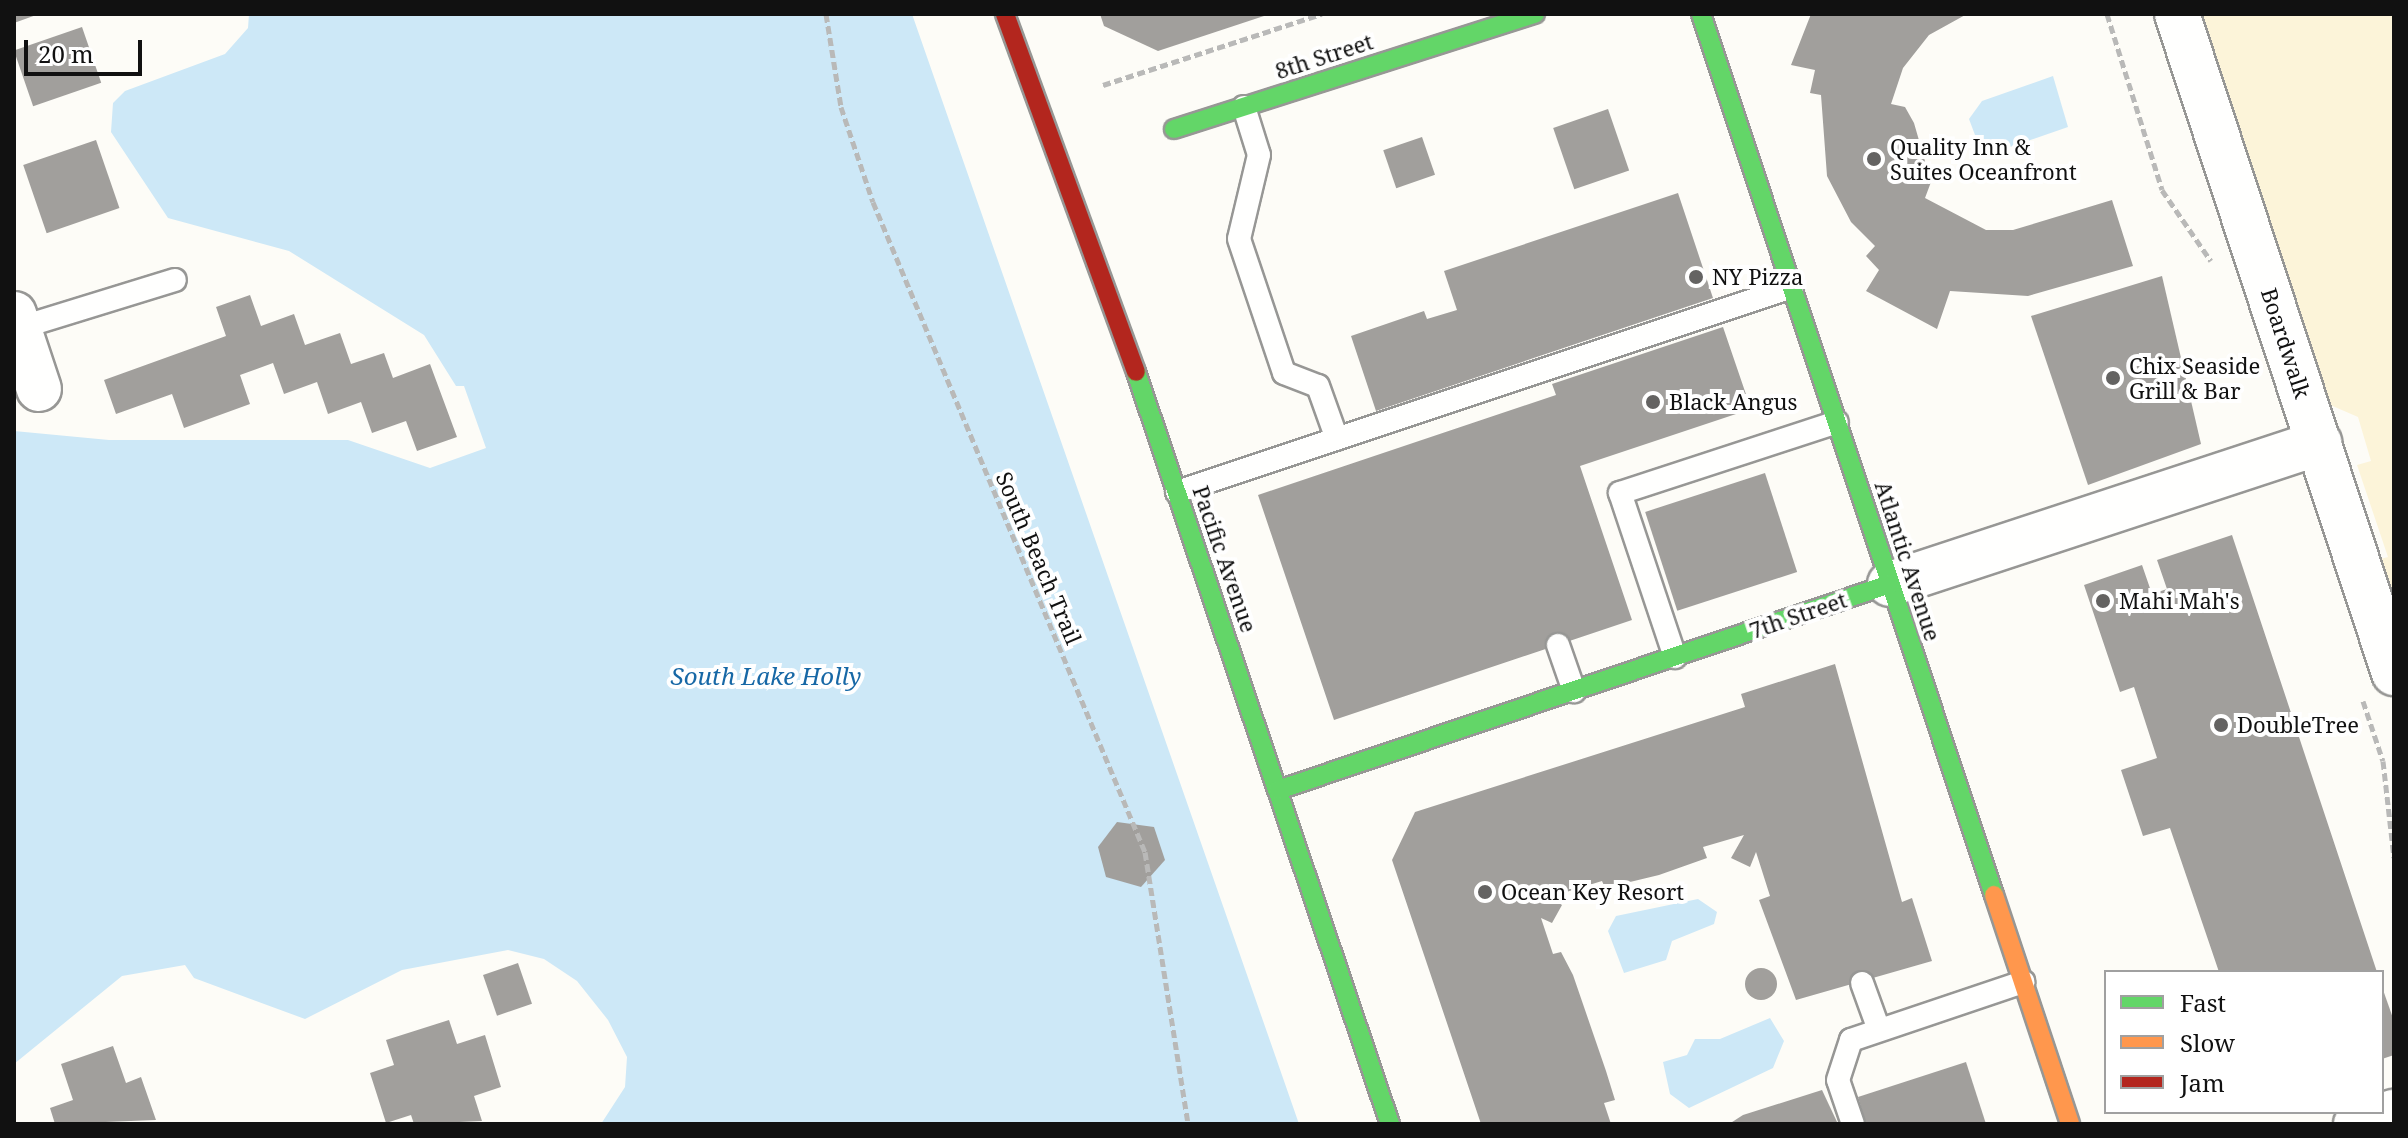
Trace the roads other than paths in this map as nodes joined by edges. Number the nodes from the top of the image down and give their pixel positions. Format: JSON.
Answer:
{"nodes":[{"id":1,"x":1005,"y":14,"type":"edge"},
{"id":2,"x":1535,"y":14,"type":"edge"},
{"id":3,"x":1701,"y":14,"type":"edge"},
{"id":4,"x":2177,"y":14,"type":"edge"},
{"id":5,"x":1244,"y":107,"type":"junction"},
{"id":6,"x":1174,"y":129,"type":"dead end"},
{"id":7,"x":175,"y":280,"type":"dead end"},
{"id":8,"x":1792,"y":287,"type":"junction"},
{"id":9,"x":16,"y":321,"type":"edge"},
{"id":10,"x":39,"y":389,"type":"dead end"},
{"id":11,"x":1837,"y":422,"type":"junction"},
{"id":12,"x":1337,"y":439,"type":"junction"},
{"id":13,"x":2319,"y":443,"type":"junction"},
{"id":14,"x":1177,"y":492,"type":"junction"},
{"id":15,"x":1890,"y":584,"type":"junction"},
{"id":16,"x":1558,"y":645,"type":"dead end"},
{"id":17,"x":1675,"y":657,"type":"junction"},
{"id":18,"x":2394,"y":673,"type":"edge"},
{"id":19,"x":1574,"y":691,"type":"junction"},
{"id":20,"x":1278,"y":790,"type":"junction"},
{"id":21,"x":2023,"y":982,"type":"junction"},
{"id":22,"x":1862,"y":983,"type":"dead end"},
{"id":23,"x":1879,"y":1030,"type":"junction"},
{"id":24,"x":2394,"y":1112,"type":"edge"},
{"id":25,"x":1390,"y":1124,"type":"edge"},
{"id":26,"x":1853,"y":1124,"type":"edge"},
{"id":27,"x":2070,"y":1124,"type":"edge"},
{"id":28,"x":2356,"y":1124,"type":"edge"}],
"edges":[{"from":1,"to":14,"type":"main road","name":"Pacific Avenue"},
{"from":2,"to":5,"type":"main road","name":"8th Street"},
{"from":3,"to":8,"type":"main road","name":"Atlantic Avenue"},
{"from":4,"to":13,"type":"street","name":"Boardwalk"},
{"from":5,"to":6,"type":"main road","name":"8th Street"},
{"from":5,"to":12,"type":"lane"},
{"from":7,"to":9,"type":"lane"},
{"from":8,"to":11,"type":"main road","name":"Atlantic Avenue"},
{"from":8,"to":12,"type":"lane"},
{"from":9,"to":10,"type":"street"},
{"from":11,"to":15,"type":"main road","name":"Atlantic Avenue"},
{"from":11,"to":17,"type":"lane"},
{"from":12,"to":14,"type":"lane"},
{"from":13,"to":15,"type":"street","name":"7th Street"},
{"from":13,"to":18,"type":"street","name":"Boardwalk"},
{"from":14,"to":20,"type":"main road","name":"Pacific Avenue"},
{"from":15,"to":17,"type":"main road","name":"7th Street"},
{"from":15,"to":21,"type":"main road","name":"Atlantic Avenue"},
{"from":16,"to":19,"type":"lane"},
{"from":17,"to":19,"type":"main road","name":"7th Street"},
{"from":19,"to":20,"type":"main road","name":"7th Street"},
{"from":20,"to":25,"type":"main road","name":"Pacific Avenue"},
{"from":21,"to":23,"type":"lane"},
{"from":21,"to":27,"type":"main road","name":"Atlantic Avenue"},
{"from":22,"to":23,"type":"lane"},
{"from":23,"to":26,"type":"lane"},
{"from":24,"to":28,"type":"street"}]}
